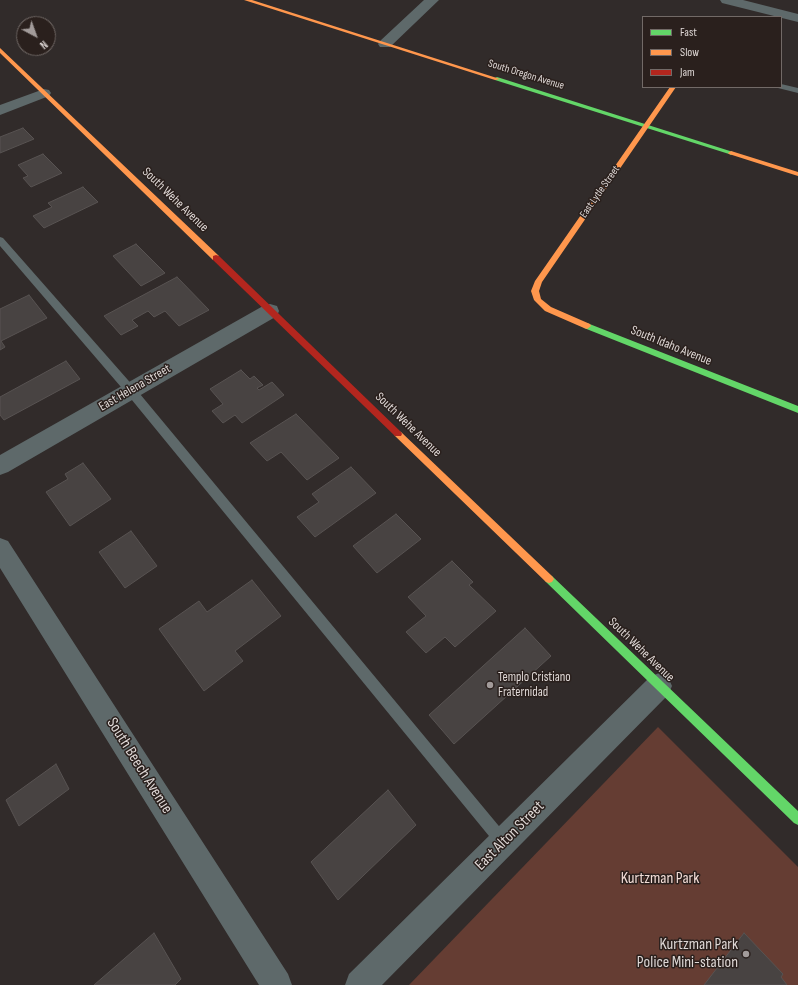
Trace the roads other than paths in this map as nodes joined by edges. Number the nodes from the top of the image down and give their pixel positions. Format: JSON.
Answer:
{"nodes":[{"id":1,"x":247,"y":0,"type":"edge"},
{"id":2,"x":432,"y":0,"type":"edge"},
{"id":3,"x":730,"y":5,"type":"edge"},
{"id":4,"x":798,"y":18,"type":"edge"},
{"id":5,"x":385,"y":44,"type":"junction"},
{"id":6,"x":0,"y":50,"type":"edge"},
{"id":7,"x":782,"y":86,"type":"edge"},
{"id":8,"x":672,"y":88,"type":"edge"},
{"id":9,"x":798,"y":91,"type":"edge"},
{"id":10,"x":44,"y":93,"type":"junction"},
{"id":11,"x":0,"y":110,"type":"edge"},
{"id":12,"x":646,"y":126,"type":"junction"},
{"id":13,"x":798,"y":174,"type":"edge"},
{"id":14,"x":0,"y":240,"type":"edge"},
{"id":15,"x":538,"y":300,"type":"joint"},
{"id":16,"x":270,"y":311,"type":"junction"},
{"id":17,"x":131,"y":391,"type":"junction"},
{"id":18,"x":798,"y":410,"type":"edge"},
{"id":19,"x":0,"y":466,"type":"edge"},
{"id":20,"x":0,"y":548,"type":"edge"},
{"id":21,"x":659,"y":686,"type":"junction"},
{"id":22,"x":798,"y":819,"type":"edge"},
{"id":23,"x":503,"y":842,"type":"junction"},
{"id":24,"x":277,"y":985,"type":"edge"},
{"id":25,"x":360,"y":985,"type":"edge"}],
"edges":[{"from":1,"to":5,"type":"street","name":"South Oregon Avenue"},
{"from":2,"to":5,"type":"street"},
{"from":3,"to":4,"type":"street"},
{"from":5,"to":12,"type":"street","name":"South Oregon Avenue"},
{"from":6,"to":10,"type":"street","name":"South Wehe Avenue"},
{"from":7,"to":9,"type":"lane"},
{"from":8,"to":12,"type":"street","name":"East Lytle Street"},
{"from":10,"to":11,"type":"street"},
{"from":10,"to":16,"type":"street","name":"South Wehe Avenue"},
{"from":12,"to":13,"type":"street","name":"South Oregon Avenue"},
{"from":12,"to":15,"type":"street","name":"East Lytle Street"},
{"from":14,"to":17,"type":"lane"},
{"from":15,"to":18,"type":"street","name":"South Idaho Avenue"},
{"from":16,"to":17,"type":"street","name":"East Helena Street"},
{"from":16,"to":21,"type":"street","name":"South Wehe Avenue"},
{"from":17,"to":19,"type":"street","name":"East Helena Street"},
{"from":17,"to":23,"type":"lane"},
{"from":20,"to":24,"type":"street","name":"South Beech Avenue"},
{"from":21,"to":22,"type":"street","name":"South Wehe Avenue"},
{"from":21,"to":23,"type":"street","name":"East Alton Street"},
{"from":23,"to":25,"type":"street","name":"East Alton Street"}]}
